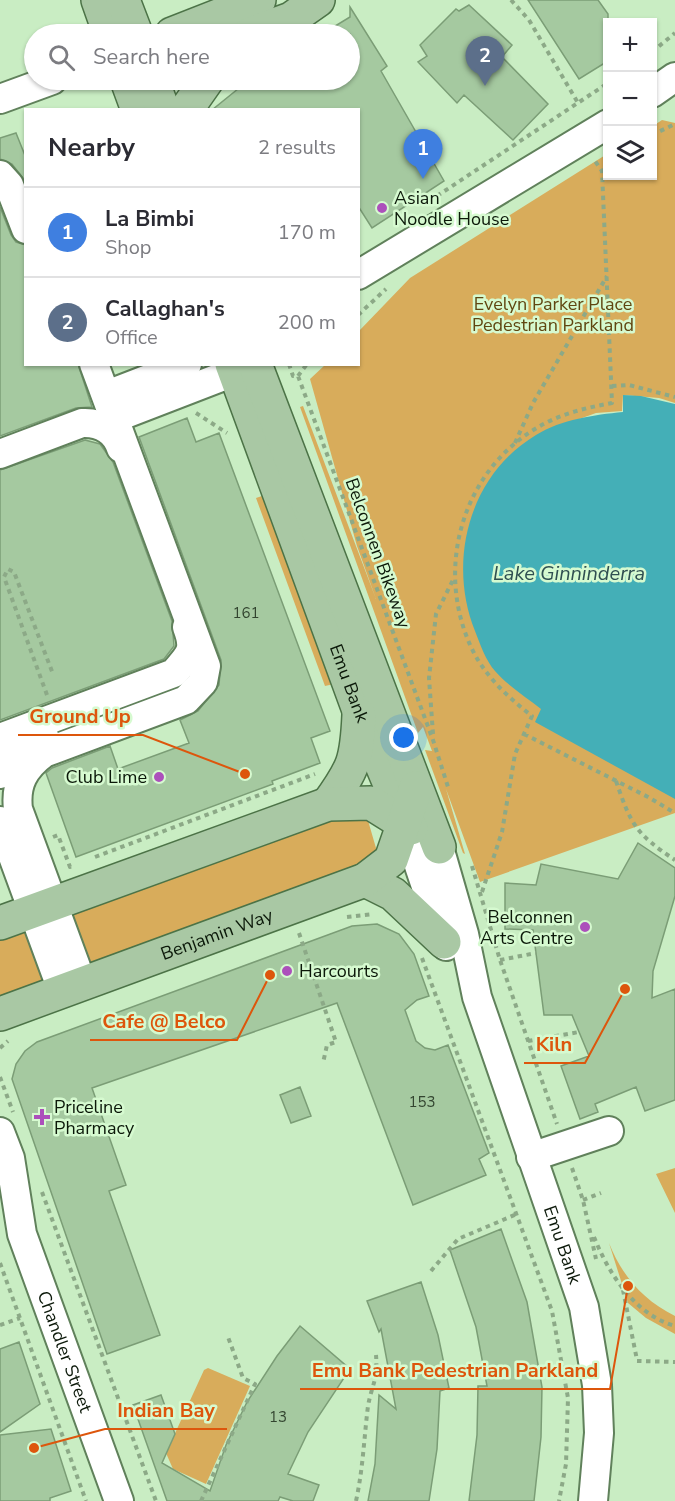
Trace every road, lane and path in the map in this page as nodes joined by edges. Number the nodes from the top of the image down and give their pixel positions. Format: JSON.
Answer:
{"nodes":[{"id":1,"x":98,"y":0,"type":"edge"},
{"id":2,"x":123,"y":0,"type":"edge"},
{"id":3,"x":259,"y":0,"type":"edge"},
{"id":4,"x":318,"y":0,"type":"edge"},
{"id":5,"x":511,"y":0,"type":"edge"},
{"id":6,"x":106,"y":24,"type":"edge"},
{"id":7,"x":132,"y":24,"type":"edge"},
{"id":8,"x":198,"y":24,"type":"edge"},
{"id":9,"x":283,"y":24,"type":"edge"},
{"id":10,"x":675,"y":33,"type":"edge"},
{"id":11,"x":657,"y":48,"type":"edge"},
{"id":12,"x":675,"y":78,"type":"edge"},
{"id":13,"x":603,"y":86,"type":"edge"},
{"id":14,"x":25,"y":90,"type":"edge"},
{"id":15,"x":140,"y":90,"type":"edge"},
{"id":16,"x":200,"y":90,"type":"edge"},
{"id":17,"x":657,"y":90,"type":"edge"},
{"id":18,"x":0,"y":99,"type":"edge"},
{"id":19,"x":578,"y":103,"type":"junction"},
{"id":20,"x":161,"y":108,"type":"edge"},
{"id":21,"x":187,"y":108,"type":"edge"},
{"id":22,"x":675,"y":124,"type":"edge"},
{"id":23,"x":605,"y":126,"type":"edge"},
{"id":24,"x":657,"y":133,"type":"edge"},
{"id":25,"x":596,"y":161,"type":"dead end"},
{"id":26,"x":0,"y":166,"type":"edge"},
{"id":27,"x":0,"y":175,"type":"edge"},
{"id":28,"x":24,"y":177,"type":"edge"},
{"id":29,"x":435,"y":197,"type":"dead end"},
{"id":30,"x":24,"y":224,"type":"edge"},
{"id":31,"x":387,"y":258,"type":"junction"},
{"id":32,"x":360,"y":274,"type":"edge"},
{"id":33,"x":607,"y":275,"type":"junction"},
{"id":34,"x":360,"y":281,"type":"edge"},
{"id":35,"x":77,"y":366,"type":"edge"},
{"id":36,"x":95,"y":366,"type":"edge"},
{"id":37,"x":184,"y":366,"type":"edge"},
{"id":38,"x":246,"y":366,"type":"edge"},
{"id":39,"x":290,"y":366,"type":"edge"},
{"id":40,"x":306,"y":366,"type":"edge"},
{"id":41,"x":298,"y":376,"type":"junction"},
{"id":42,"x":612,"y":386,"type":"junction"},
{"id":43,"x":675,"y":397,"type":"edge"},
{"id":44,"x":110,"y":414,"type":"junction"},
{"id":45,"x":515,"y":443,"type":"junction"},
{"id":46,"x":0,"y":454,"type":"edge"},
{"id":47,"x":454,"y":578,"type":"junction"},
{"id":48,"x":53,"y":674,"type":"dead end"},
{"id":49,"x":40,"y":677,"type":"dead end"},
{"id":50,"x":360,"y":713,"type":"junction"},
{"id":51,"x":524,"y":735,"type":"junction"},
{"id":52,"x":0,"y":738,"type":"edge"},
{"id":53,"x":325,"y":771,"type":"dead end"},
{"id":54,"x":0,"y":774,"type":"edge"},
{"id":55,"x":615,"y":780,"type":"junction"},
{"id":56,"x":416,"y":788,"type":"junction"},
{"id":57,"x":328,"y":804,"type":"junction"},
{"id":58,"x":675,"y":813,"type":"edge"},
{"id":59,"x":0,"y":821,"type":"edge"},
{"id":60,"x":405,"y":824,"type":"junction"},
{"id":61,"x":58,"y":835,"type":"dead end"},
{"id":62,"x":439,"y":847,"type":"junction"},
{"id":63,"x":24,"y":855,"type":"junction"},
{"id":64,"x":675,"y":860,"type":"edge"},
{"id":65,"x":86,"y":871,"type":"junction"},
{"id":66,"x":365,"y":880,"type":"junction"},
{"id":67,"x":43,"y":907,"type":"junction"},
{"id":68,"x":0,"y":917,"type":"edge"},
{"id":69,"x":0,"y":923,"type":"edge"},
{"id":70,"x":299,"y":933,"type":"dead end"},
{"id":71,"x":432,"y":949,"type":"junction"},
{"id":72,"x":536,"y":953,"type":"dead end"},
{"id":73,"x":500,"y":960,"type":"junction"},
{"id":74,"x":72,"y":986,"type":"junction"},
{"id":75,"x":477,"y":997,"type":"junction"},
{"id":76,"x":0,"y":1014,"type":"edge"},
{"id":77,"x":579,"y":1032,"type":"dead end"},
{"id":78,"x":528,"y":1041,"type":"junction"},
{"id":79,"x":323,"y":1063,"type":"dead end"},
{"id":80,"x":0,"y":1077,"type":"edge"},
{"id":81,"x":8,"y":1127,"type":"edge"},
{"id":82,"x":609,"y":1131,"type":"dead end"},
{"id":83,"x":564,"y":1146,"type":"junction"},
{"id":84,"x":531,"y":1157,"type":"junction"},
{"id":85,"x":41,"y":1189,"type":"dead end"},
{"id":86,"x":602,"y":1193,"type":"dead end"},
{"id":87,"x":0,"y":1198,"type":"edge"},
{"id":88,"x":583,"y":1200,"type":"junction"},
{"id":89,"x":517,"y":1214,"type":"junction"},
{"id":90,"x":22,"y":1234,"type":"junction"},
{"id":91,"x":0,"y":1263,"type":"edge"},
{"id":92,"x":431,"y":1271,"type":"dead end"},
{"id":93,"x":623,"y":1290,"type":"junction"},
{"id":94,"x":20,"y":1318,"type":"junction"},
{"id":95,"x":1,"y":1325,"type":"edge"},
{"id":96,"x":675,"y":1326,"type":"edge"},
{"id":97,"x":228,"y":1337,"type":"dead end"},
{"id":98,"x":376,"y":1355,"type":"dead end"},
{"id":99,"x":675,"y":1362,"type":"edge"},
{"id":100,"x":86,"y":1501,"type":"edge"},
{"id":101,"x":119,"y":1501,"type":"edge"},
{"id":102,"x":156,"y":1501,"type":"edge"},
{"id":103,"x":201,"y":1501,"type":"edge"},
{"id":104,"x":356,"y":1501,"type":"edge"},
{"id":105,"x":559,"y":1501,"type":"edge"},
{"id":106,"x":593,"y":1501,"type":"edge"}],
"edges":[{"from":1,"to":6,"type":"main road"},
{"from":2,"to":7,"type":"main road"},
{"from":3,"to":8,"type":"main road"},
{"from":4,"to":9,"type":"main road"},
{"from":5,"to":19,"type":"path"},
{"from":10,"to":11,"type":"path"},
{"from":12,"to":17,"type":"street"},
{"from":13,"to":19,"type":"path"},
{"from":14,"to":18,"type":"street"},
{"from":15,"to":20,"type":"main road"},
{"from":16,"to":21,"type":"main road"},
{"from":19,"to":29,"type":"path"},
{"from":22,"to":24,"type":"path"},
{"from":23,"to":31,"type":"street"},
{"from":25,"to":33,"type":"path"},
{"from":26,"to":28,"type":"street"},
{"from":27,"to":30,"type":"street"},
{"from":31,"to":32,"type":"street"},
{"from":31,"to":34,"type":"street"},
{"from":33,"to":42,"type":"path"},
{"from":33,"to":45,"type":"path"},
{"from":35,"to":44,"type":"street"},
{"from":36,"to":44,"type":"street"},
{"from":37,"to":44,"type":"street"},
{"from":38,"to":44,"type":"street"},
{"from":38,"to":50,"type":"main road","name":"Emu Bank"},
{"from":38,"to":56,"type":"main road","name":"Emu Bank"},
{"from":39,"to":41,"type":"path","name":"Belconnen Bikeway"},
{"from":40,"to":41,"type":"path"},
{"from":41,"to":47,"type":"path","name":"Belconnen Bikeway"},
{"from":42,"to":43,"type":"path"},
{"from":42,"to":45,"type":"path"},
{"from":44,"to":46,"type":"street"},
{"from":44,"to":52,"type":"street"},
{"from":44,"to":54,"type":"street"},
{"from":44,"to":63,"type":"street"},
{"from":45,"to":47,"type":"path"},
{"from":47,"to":51,"type":"path"},
{"from":48,"to":49,"type":"path"},
{"from":50,"to":57,"type":"main road"},
{"from":50,"to":60,"type":"main road","name":"Emu Bank"},
{"from":51,"to":55,"type":"path"},
{"from":51,"to":73,"type":"path"},
{"from":53,"to":65,"type":"path"},
{"from":55,"to":58,"type":"path"},
{"from":55,"to":64,"type":"path"},
{"from":56,"to":60,"type":"main road","name":"Benjamin Way"},
{"from":56,"to":62,"type":"main road","name":"Emu Bank"},
{"from":57,"to":60,"type":"main road"},
{"from":57,"to":65,"type":"main road"},
{"from":59,"to":63,"type":"street"},
{"from":60,"to":62,"type":"main road"},
{"from":60,"to":66,"type":"main road","name":"Benjamin Way"},
{"from":60,"to":71,"type":"street","name":"Emu Bank"},
{"from":61,"to":65,"type":"path"},
{"from":62,"to":75,"type":"street","name":"Emu Bank"},
{"from":63,"to":65,"type":"street"},
{"from":63,"to":67,"type":"street"},
{"from":63,"to":68,"type":"street"},
{"from":65,"to":67,"type":"main road"},
{"from":66,"to":71,"type":"main road"},
{"from":66,"to":74,"type":"main road","name":"Benjamin Way"},
{"from":67,"to":69,"type":"main road"},
{"from":67,"to":74,"type":"street"},
{"from":70,"to":79,"type":"path"},
{"from":71,"to":75,"type":"street","name":"Emu Bank"},
{"from":71,"to":89,"type":"path"},
{"from":72,"to":73,"type":"path"},
{"from":73,"to":78,"type":"path"},
{"from":74,"to":76,"type":"main road","name":"Benjamin Way"},
{"from":75,"to":84,"type":"street","name":"Emu Bank"},
{"from":77,"to":78,"type":"path"},
{"from":78,"to":83,"type":"path"},
{"from":80,"to":81,"type":"path"},
{"from":81,"to":90,"type":"street","name":"Chandler Street"},
{"from":82,"to":83,"type":"street"},
{"from":83,"to":84,"type":"street"},
{"from":83,"to":88,"type":"path"},
{"from":84,"to":106,"type":"street","name":"Emu Bank"},
{"from":85,"to":102,"type":"path"},
{"from":86,"to":88,"type":"path"},
{"from":87,"to":90,"type":"street","name":"Chandler Street"},
{"from":88,"to":93,"type":"path"},
{"from":89,"to":92,"type":"path"},
{"from":89,"to":105,"type":"path"},
{"from":90,"to":101,"type":"street","name":"Chandler Street"},
{"from":91,"to":94,"type":"path"},
{"from":93,"to":96,"type":"path"},
{"from":93,"to":99,"type":"path"},
{"from":94,"to":95,"type":"path"},
{"from":94,"to":100,"type":"path"},
{"from":97,"to":103,"type":"path"},
{"from":98,"to":104,"type":"path"}]}
